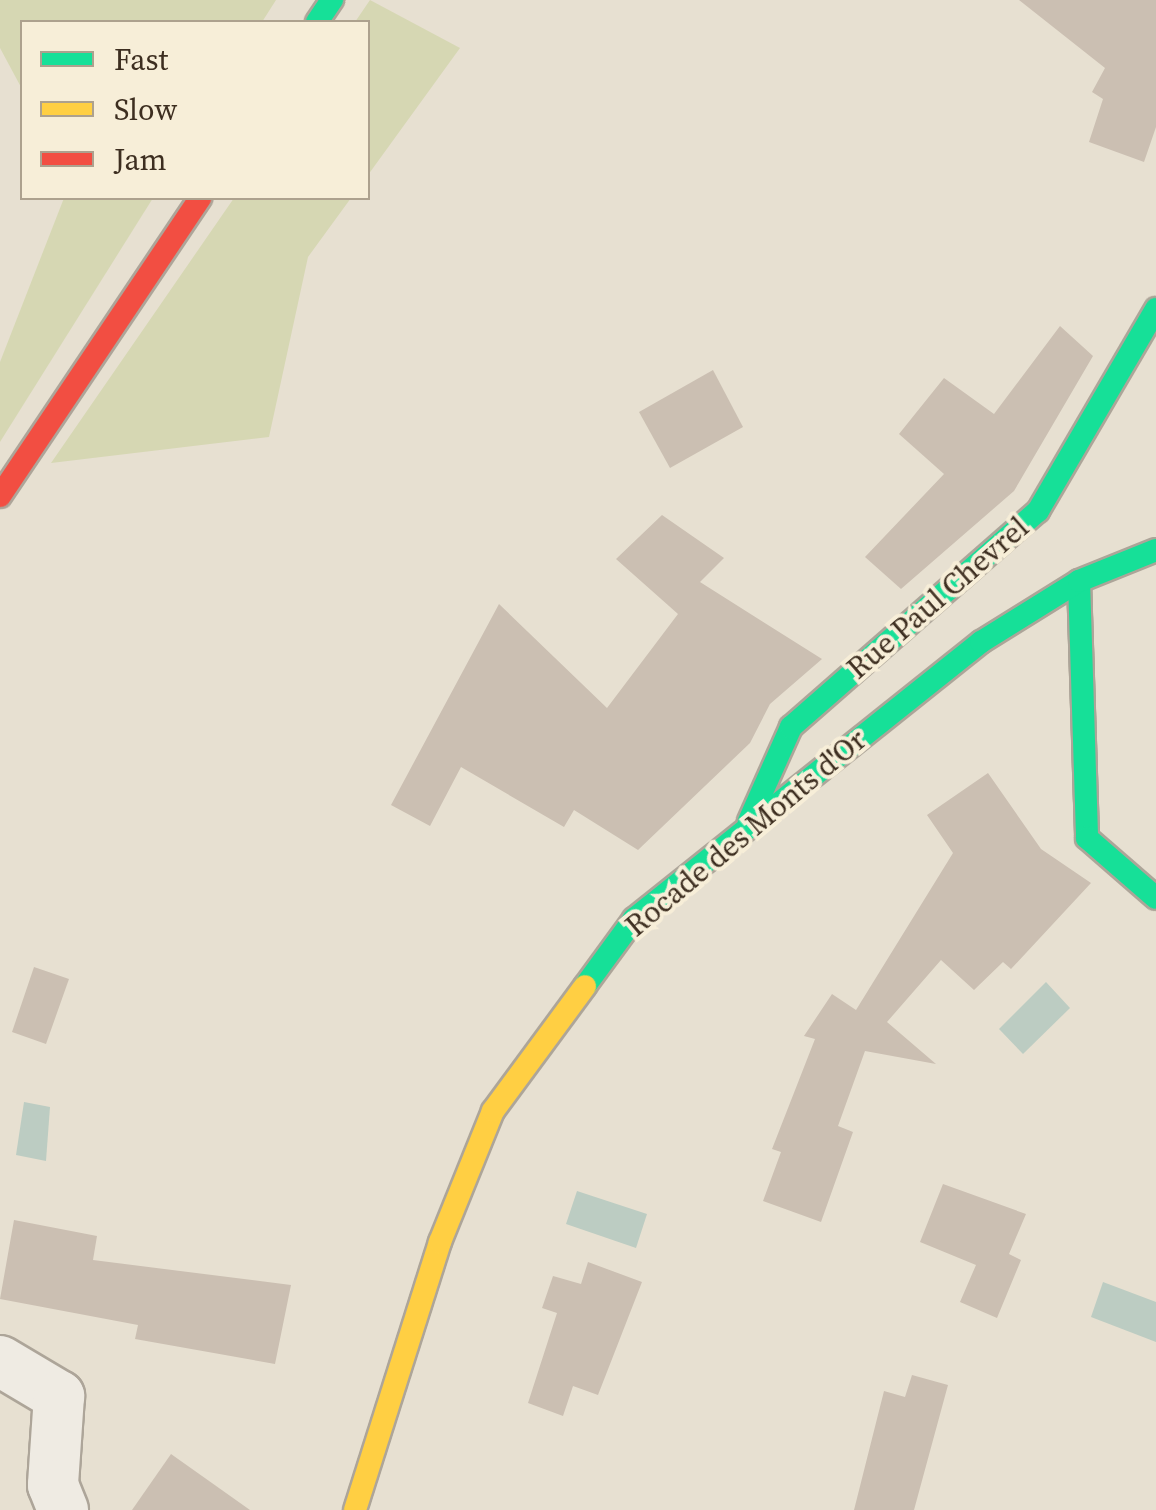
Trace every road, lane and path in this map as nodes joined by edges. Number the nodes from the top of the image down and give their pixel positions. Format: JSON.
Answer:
{"nodes":[{"id":1,"x":199,"y":200,"type":"edge"},
{"id":2,"x":1156,"y":309,"type":"edge"},
{"id":3,"x":0,"y":496,"type":"edge"},
{"id":4,"x":1156,"y":550,"type":"edge"},
{"id":5,"x":1079,"y":581,"type":"junction"},
{"id":6,"x":746,"y":828,"type":"junction"},
{"id":7,"x":1156,"y":898,"type":"edge"},
{"id":8,"x":0,"y":1361,"type":"edge"},
{"id":9,"x":51,"y":1502,"type":"edge"},
{"id":10,"x":355,"y":1510,"type":"edge"}],
"edges":[{"from":1,"to":3,"type":"street"},
{"from":2,"to":6,"type":"street","name":"Rue Paul Chevrel"},
{"from":4,"to":5,"type":"street","name":"Rocade des Monts d'Or"},
{"from":5,"to":6,"type":"street","name":"Rocade des Monts d'Or"},
{"from":5,"to":7,"type":"street"},
{"from":6,"to":10,"type":"street","name":"Rocade des Monts d'Or"},
{"from":8,"to":9,"type":"street"}]}
